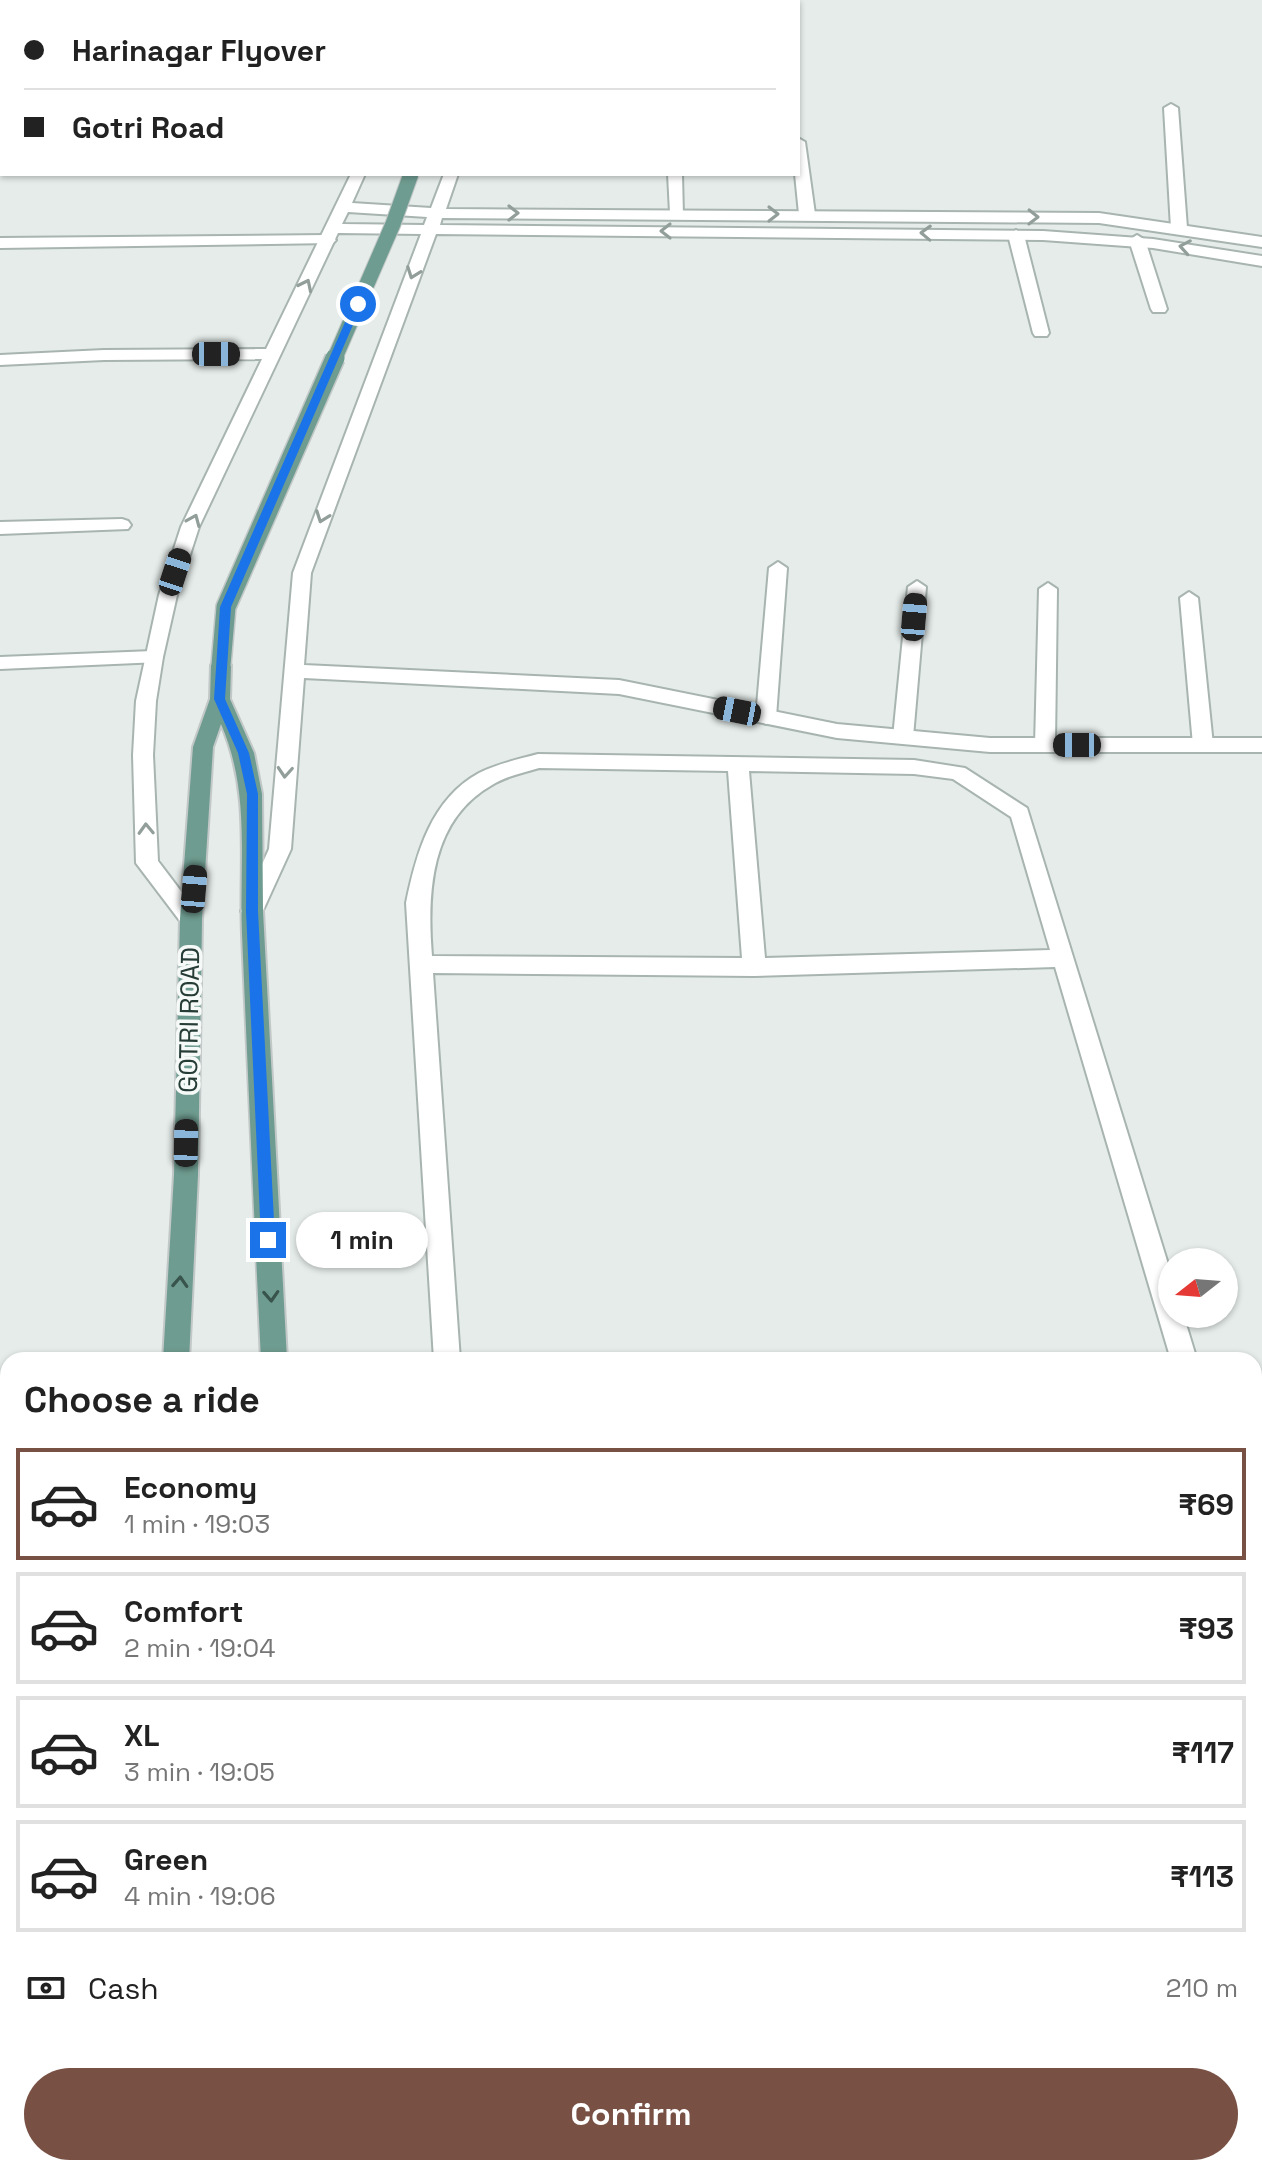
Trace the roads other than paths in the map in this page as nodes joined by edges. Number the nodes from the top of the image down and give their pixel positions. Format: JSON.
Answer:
{"nodes":[{"id":1,"x":1171,"y":108,"type":"dead end"},
{"id":2,"x":800,"y":158,"type":"edge"},
{"id":3,"x":357,"y":176,"type":"edge"},
{"id":4,"x":410,"y":176,"type":"edge"},
{"id":5,"x":450,"y":176,"type":"edge"},
{"id":6,"x":675,"y":176,"type":"edge"},
{"id":7,"x":344,"y":207,"type":"junction"},
{"id":8,"x":678,"y":213,"type":"junction"},
{"id":9,"x":807,"y":214,"type":"junction"},
{"id":10,"x":432,"y":222,"type":"junction"},
{"id":11,"x":1179,"y":228,"type":"junction"},
{"id":12,"x":331,"y":234,"type":"junction"},
{"id":13,"x":1016,"y":235,"type":"junction"},
{"id":14,"x":1137,"y":240,"type":"junction"},
{"id":15,"x":1262,"y":242,"type":"edge"},
{"id":16,"x":0,"y":243,"type":"edge"},
{"id":17,"x":1262,"y":261,"type":"edge"},
{"id":18,"x":1159,"y":309,"type":"dead end"},
{"id":19,"x":1041,"y":333,"type":"dead end"},
{"id":20,"x":273,"y":354,"type":"junction"},
{"id":21,"x":0,"y":360,"type":"edge"},
{"id":22,"x":122,"y":525,"type":"dead end"},
{"id":23,"x":0,"y":528,"type":"edge"},
{"id":24,"x":778,"y":568,"type":"dead end"},
{"id":25,"x":917,"y":587,"type":"dead end"},
{"id":26,"x":1048,"y":589,"type":"dead end"},
{"id":27,"x":1189,"y":598,"type":"dead end"},
{"id":28,"x":153,"y":657,"type":"junction"},
{"id":29,"x":0,"y":663,"type":"edge"},
{"id":30,"x":292,"y":671,"type":"junction"},
{"id":31,"x":220,"y":699,"type":"junction"},
{"id":32,"x":766,"y":717,"type":"junction"},
{"id":33,"x":903,"y":737,"type":"junction"},
{"id":34,"x":1045,"y":745,"type":"junction"},
{"id":35,"x":1203,"y":745,"type":"junction"},
{"id":36,"x":1261,"y":747,"type":"edge"},
{"id":37,"x":738,"y":765,"type":"junction"},
{"id":38,"x":252,"y":911,"type":"junction"},
{"id":39,"x":191,"y":919,"type":"junction"},
{"id":40,"x":1063,"y":958,"type":"junction"},
{"id":41,"x":419,"y":964,"type":"junction"},
{"id":42,"x":754,"y":967,"type":"junction"},
{"id":43,"x":176,"y":1352,"type":"edge"},
{"id":44,"x":274,"y":1352,"type":"edge"},
{"id":45,"x":446,"y":1352,"type":"edge"},
{"id":46,"x":1182,"y":1352,"type":"edge"}],
"edges":[{"from":1,"to":11,"type":"street"},
{"from":2,"to":9,"type":"street"},
{"from":3,"to":7,"type":"street"},
{"from":4,"to":31,"type":"main road","bridge":true},
{"from":5,"to":10,"type":"street"},
{"from":6,"to":8,"type":"street"},
{"from":7,"to":10,"type":"street"},
{"from":7,"to":12,"type":"street"},
{"from":8,"to":9,"type":"street","one_way":true},
{"from":10,"to":8,"type":"street","one_way":true},
{"from":9,"to":11,"type":"street","one_way":true},
{"from":10,"to":12,"type":"street"},
{"from":13,"to":10,"type":"street","one_way":true},
{"from":10,"to":30,"type":"street","one_way":true},
{"from":11,"to":15,"type":"street"},
{"from":12,"to":16,"type":"street"},
{"from":20,"to":12,"type":"street","one_way":true},
{"from":13,"to":14,"type":"street"},
{"from":13,"to":19,"type":"street"},
{"from":17,"to":14,"type":"street","one_way":true},
{"from":14,"to":18,"type":"street"},
{"from":20,"to":21,"type":"street"},
{"from":28,"to":20,"type":"street","one_way":true},
{"from":22,"to":23,"type":"street"},
{"from":24,"to":32,"type":"street"},
{"from":25,"to":33,"type":"street"},
{"from":26,"to":34,"type":"street"},
{"from":27,"to":35,"type":"street"},
{"from":28,"to":29,"type":"street"},
{"from":39,"to":28,"type":"street","one_way":true},
{"from":30,"to":32,"type":"street"},
{"from":30,"to":38,"type":"street","one_way":true},
{"from":31,"to":38,"type":"main road"},
{"from":31,"to":39,"type":"main road","name":"GOTRI ROAD"},
{"from":32,"to":33,"type":"street"},
{"from":33,"to":34,"type":"street"},
{"from":34,"to":35,"type":"street"},
{"from":35,"to":36,"type":"street"},
{"from":37,"to":40,"type":"street"},
{"from":37,"to":41,"type":"street"},
{"from":37,"to":42,"type":"street"},
{"from":38,"to":44,"type":"main road","one_way":true},
{"from":43,"to":39,"type":"main road","name":"GOTRI ROAD","one_way":true},
{"from":40,"to":42,"type":"street"},
{"from":40,"to":46,"type":"street"},
{"from":41,"to":42,"type":"street"},
{"from":41,"to":45,"type":"street"}]}
